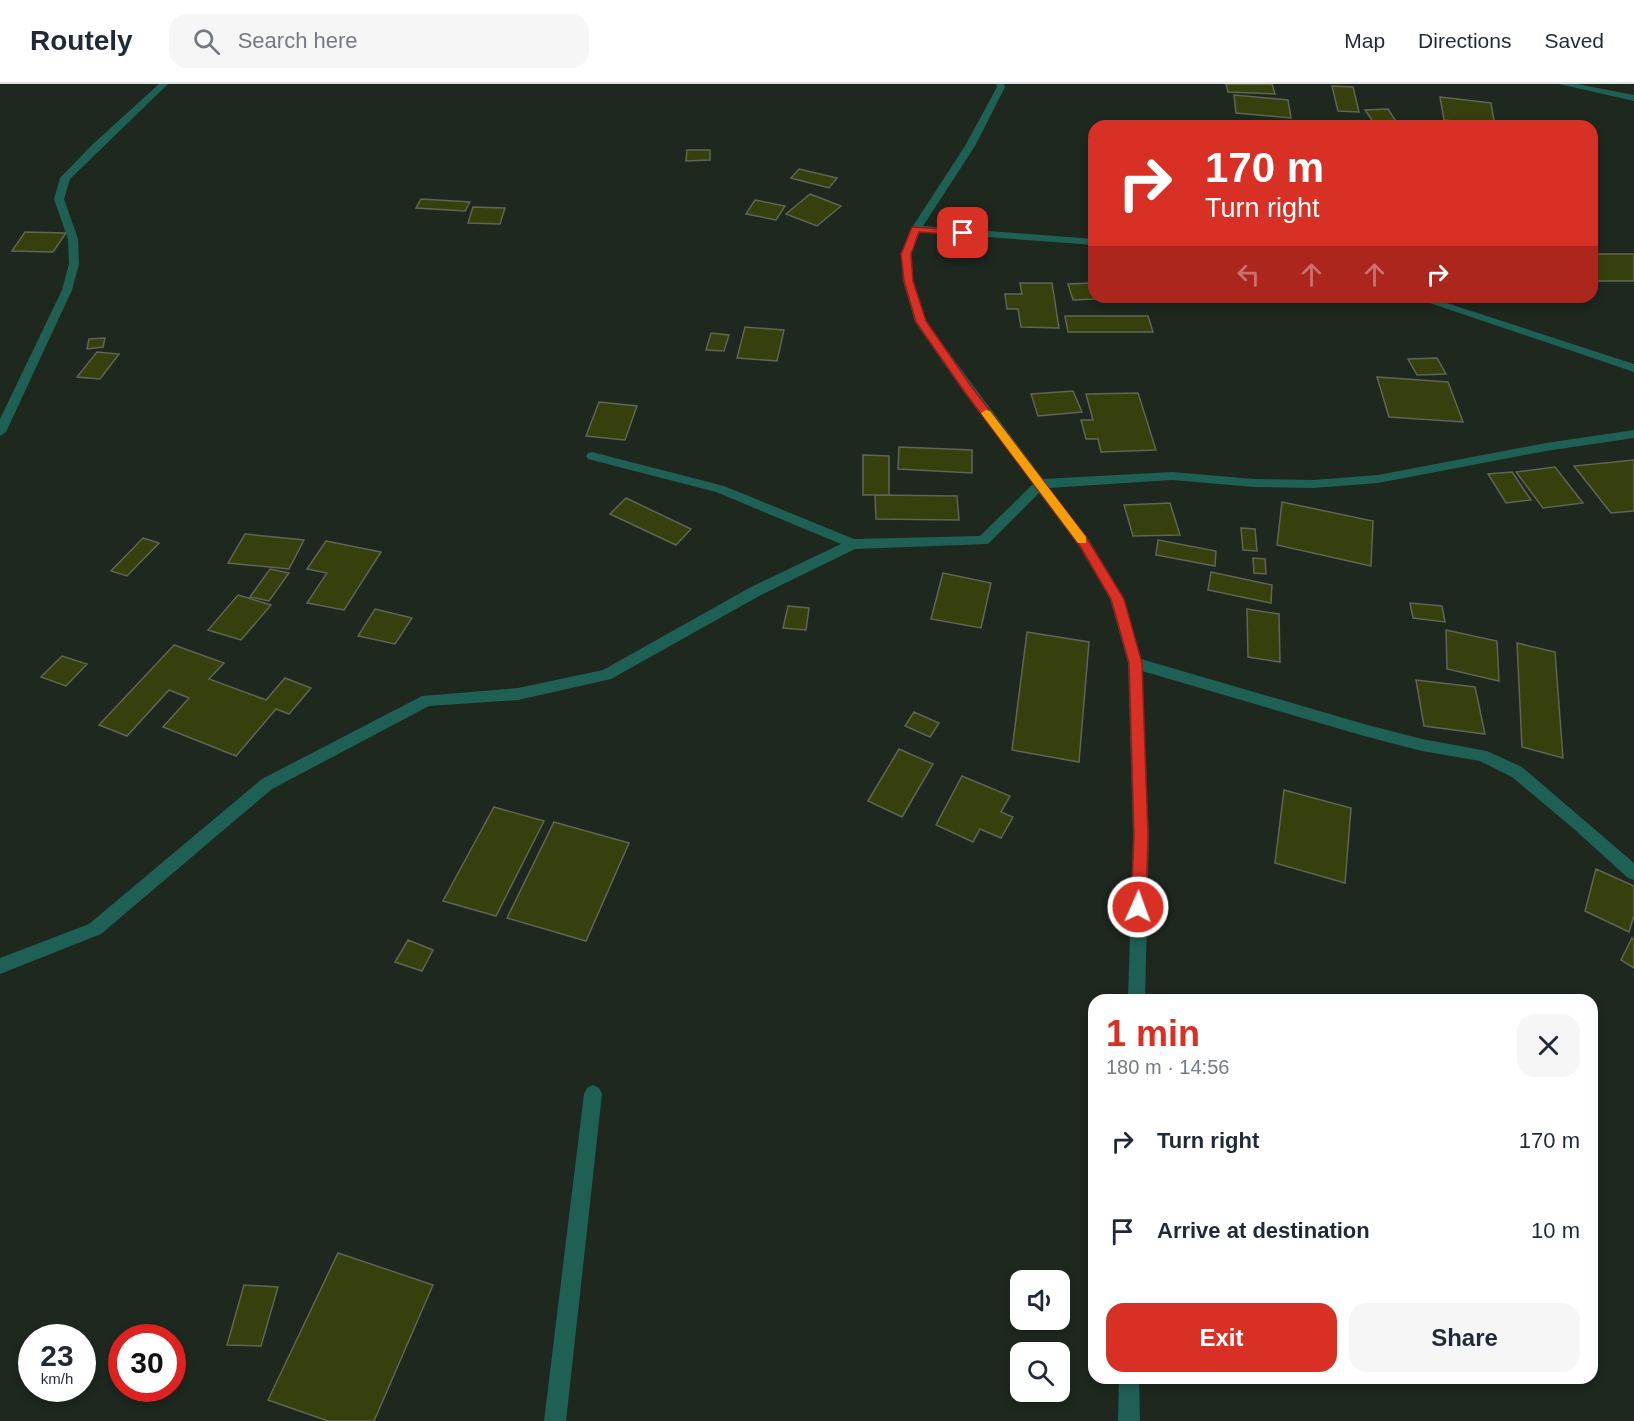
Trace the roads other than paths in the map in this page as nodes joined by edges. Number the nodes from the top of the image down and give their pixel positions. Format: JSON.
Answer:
{"nodes":[{"id":1,"x":164,"y":84,"type":"edge"},
{"id":2,"x":1563,"y":84,"type":"edge"},
{"id":3,"x":1002,"y":85,"type":"edge"},
{"id":4,"x":1634,"y":98,"type":"edge"},
{"id":5,"x":916,"y":229,"type":"junction"},
{"id":6,"x":1088,"y":242,"type":"edge"},
{"id":7,"x":1435,"y":303,"type":"edge"},
{"id":8,"x":1634,"y":368,"type":"edge"},
{"id":9,"x":0,"y":432,"type":"edge"},
{"id":10,"x":1634,"y":434,"type":"edge"},
{"id":11,"x":592,"y":456,"type":"dead end"},
{"id":12,"x":1040,"y":484,"type":"junction"},
{"id":13,"x":853,"y":544,"type":"junction"},
{"id":14,"x":1136,"y":663,"type":"junction"},
{"id":15,"x":1634,"y":873,"type":"edge"},
{"id":16,"x":0,"y":966,"type":"edge"},
{"id":17,"x":1136,"y":994,"type":"edge"},
{"id":18,"x":593,"y":1094,"type":"dead end"},
{"id":19,"x":1129,"y":1384,"type":"edge"},
{"id":20,"x":555,"y":1421,"type":"edge"},
{"id":21,"x":1129,"y":1421,"type":"edge"}],
"edges":[{"from":1,"to":9,"type":"street"},
{"from":2,"to":4,"type":"street"},
{"from":3,"to":5,"type":"street"},
{"from":5,"to":6,"type":"street"},
{"from":5,"to":12,"type":"street"},
{"from":7,"to":8,"type":"street"},
{"from":10,"to":12,"type":"street"},
{"from":11,"to":13,"type":"street"},
{"from":12,"to":13,"type":"street"},
{"from":12,"to":14,"type":"street"},
{"from":13,"to":16,"type":"street"},
{"from":14,"to":15,"type":"street"},
{"from":14,"to":17,"type":"street"},
{"from":18,"to":20,"type":"street"},
{"from":19,"to":21,"type":"street"}]}
